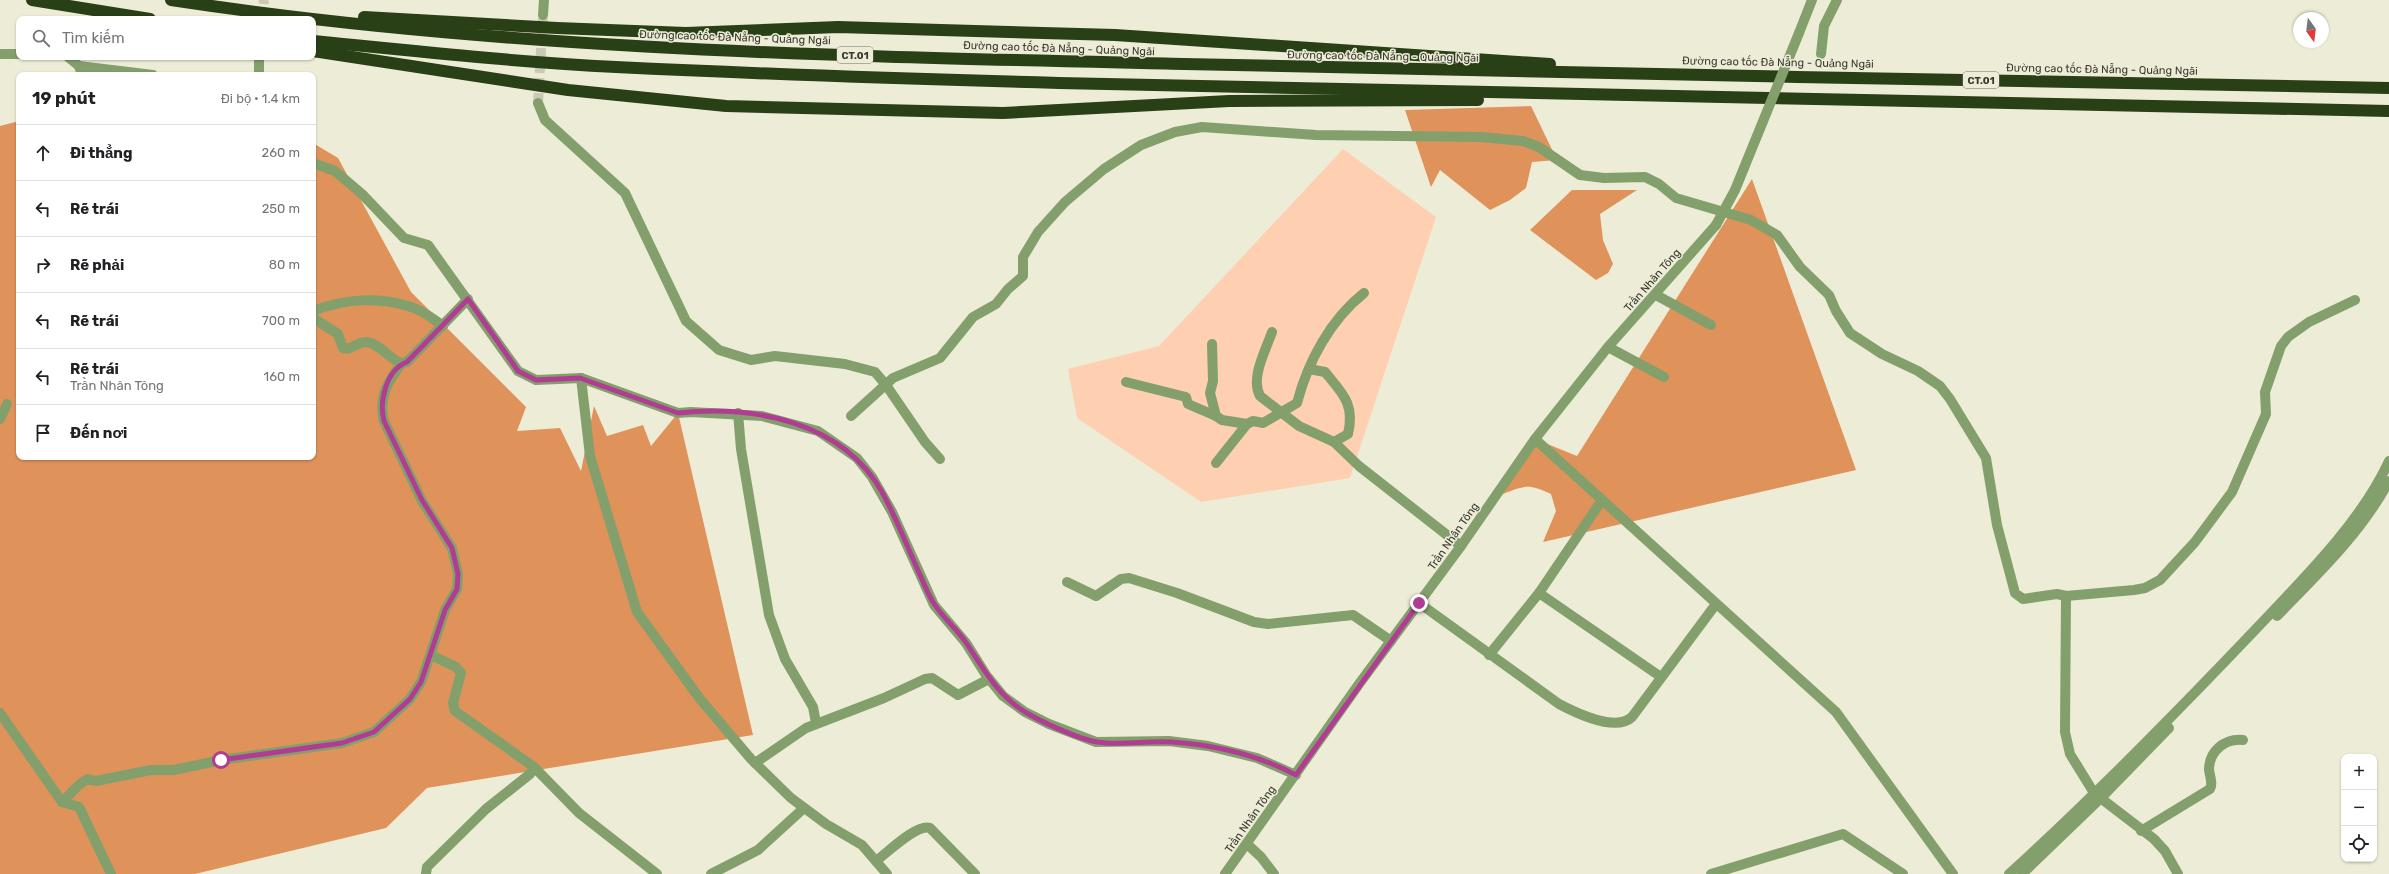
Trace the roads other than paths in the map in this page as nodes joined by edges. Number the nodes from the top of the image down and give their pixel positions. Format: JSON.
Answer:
{"nodes":[{"id":1,"x":32,"y":0,"type":"edge"},
{"id":2,"x":171,"y":0,"type":"edge"},
{"id":3,"x":544,"y":0,"type":"edge"},
{"id":4,"x":1812,"y":0,"type":"edge"},
{"id":5,"x":1837,"y":0,"type":"edge"},
{"id":6,"x":81,"y":9,"type":"junction"},
{"id":7,"x":235,"y":10,"type":"junction"},
{"id":8,"x":543,"y":15,"type":"tunnel mouth"},
{"id":9,"x":118,"y":16,"type":"edge"},
{"id":10,"x":129,"y":16,"type":"edge"},
{"id":11,"x":292,"y":16,"type":"edge"},
{"id":12,"x":316,"y":18,"type":"edge"},
{"id":13,"x":316,"y":41,"type":"edge"},
{"id":14,"x":316,"y":51,"type":"edge"},
{"id":15,"x":0,"y":54,"type":"edge"},
{"id":16,"x":16,"y":54,"type":"edge"},
{"id":17,"x":1821,"y":54,"type":"dead end"},
{"id":18,"x":71,"y":60,"type":"edge"},
{"id":19,"x":259,"y":60,"type":"edge"},
{"id":20,"x":1539,"y":67,"type":"junction"},
{"id":21,"x":81,"y":71,"type":"edge"},
{"id":22,"x":99,"y":72,"type":"edge"},
{"id":23,"x":260,"y":72,"type":"edge"},
{"id":24,"x":2389,"y":88,"type":"edge"},
{"id":25,"x":1550,"y":97,"type":"junction"},
{"id":26,"x":538,"y":103,"type":"tunnel mouth"},
{"id":27,"x":2389,"y":111,"type":"edge"},
{"id":28,"x":316,"y":164,"type":"edge"},
{"id":29,"x":1364,"y":293,"type":"dead end"},
{"id":30,"x":1656,"y":295,"type":"junction"},
{"id":31,"x":468,"y":299,"type":"junction"},
{"id":32,"x":2355,"y":300,"type":"dead end"},
{"id":33,"x":316,"y":310,"type":"edge"},
{"id":34,"x":316,"y":320,"type":"edge"},
{"id":35,"x":1711,"y":325,"type":"dead end"},
{"id":36,"x":443,"y":326,"type":"junction"},
{"id":37,"x":1272,"y":332,"type":"dead end"},
{"id":38,"x":1212,"y":344,"type":"dead end"},
{"id":39,"x":1608,"y":347,"type":"junction"},
{"id":40,"x":402,"y":363,"type":"junction"},
{"id":41,"x":1309,"y":369,"type":"junction"},
{"id":42,"x":1664,"y":377,"type":"dead end"},
{"id":43,"x":580,"y":378,"type":"junction"},
{"id":44,"x":1126,"y":382,"type":"dead end"},
{"id":45,"x":886,"y":385,"type":"junction"},
{"id":46,"x":6,"y":404,"type":"dead end"},
{"id":47,"x":1282,"y":412,"type":"junction"},
{"id":48,"x":738,"y":413,"type":"junction"},
{"id":49,"x":851,"y":416,"type":"dead end"},
{"id":50,"x":1216,"y":416,"type":"junction"},
{"id":51,"x":0,"y":419,"type":"edge"},
{"id":52,"x":1247,"y":424,"type":"junction"},
{"id":53,"x":1534,"y":439,"type":"junction"},
{"id":54,"x":1334,"y":442,"type":"junction"},
{"id":55,"x":940,"y":459,"type":"dead end"},
{"id":56,"x":2389,"y":461,"type":"edge"},
{"id":57,"x":1216,"y":463,"type":"dead end"},
{"id":58,"x":2389,"y":481,"type":"edge"},
{"id":59,"x":1602,"y":500,"type":"junction"},
{"id":60,"x":1461,"y":546,"type":"junction"},
{"id":61,"x":1067,"y":582,"type":"dead end"},
{"id":62,"x":1539,"y":592,"type":"junction"},
{"id":63,"x":2066,"y":596,"type":"junction"},
{"id":64,"x":1419,"y":603,"type":"junction"},
{"id":65,"x":1716,"y":604,"type":"junction"},
{"id":66,"x":1391,"y":641,"type":"junction"},
{"id":67,"x":431,"y":655,"type":"junction"},
{"id":68,"x":1489,"y":655,"type":"junction"},
{"id":69,"x":1662,"y":677,"type":"junction"},
{"id":70,"x":989,"y":679,"type":"junction"},
{"id":71,"x":0,"y":712,"type":"edge"},
{"id":72,"x":816,"y":723,"type":"junction"},
{"id":73,"x":2243,"y":740,"type":"dead end"},
{"id":74,"x":755,"y":763,"type":"junction"},
{"id":75,"x":534,"y":767,"type":"junction"},
{"id":76,"x":1296,"y":775,"type":"junction"},
{"id":77,"x":2098,"y":796,"type":"junction"},
{"id":78,"x":62,"y":802,"type":"junction"},
{"id":79,"x":804,"y":808,"type":"junction"},
{"id":80,"x":2141,"y":831,"type":"junction"},
{"id":81,"x":1246,"y":844,"type":"junction"},
{"id":82,"x":876,"y":861,"type":"junction"},
{"id":83,"x":111,"y":874,"type":"edge"},
{"id":84,"x":426,"y":874,"type":"edge"},
{"id":85,"x":657,"y":874,"type":"edge"},
{"id":86,"x":711,"y":874,"type":"edge"},
{"id":87,"x":887,"y":874,"type":"edge"},
{"id":88,"x":975,"y":874,"type":"edge"},
{"id":89,"x":1225,"y":874,"type":"edge"},
{"id":90,"x":1274,"y":874,"type":"edge"},
{"id":91,"x":1711,"y":874,"type":"edge"},
{"id":92,"x":1903,"y":874,"type":"edge"},
{"id":93,"x":1953,"y":874,"type":"edge"},
{"id":94,"x":2009,"y":874,"type":"edge"},
{"id":95,"x":2022,"y":874,"type":"edge"},
{"id":96,"x":2178,"y":874,"type":"edge"}],
"edges":[{"from":1,"to":6,"type":"highway"},
{"from":2,"to":7,"type":"highway","name":"Đường cao tốc Đà Nẵng - Quảng Ngãi","number":"CT.01"},
{"from":3,"to":8,"type":"street"},
{"from":4,"to":30,"type":"street","name":"Trần Nhân Tông","bridge":true},
{"from":5,"to":17,"type":"street"},
{"from":6,"to":9,"type":"highway"},
{"from":6,"to":10,"type":"highway"},
{"from":7,"to":11,"type":"highway","name":"Đường cao tốc Đà Nẵng - Quảng Ngãi","number":"CT.01"},
{"from":7,"to":20,"type":"highway"},
{"from":12,"to":20,"type":"highway","name":"Đường cao tốc Đà Nẵng - Quảng Ngãi","number":"CT.01"},
{"from":13,"to":25,"type":"highway","number":"CT.01"},
{"from":14,"to":25,"type":"highway"},
{"from":15,"to":16,"type":"street"},
{"from":18,"to":21,"type":"street"},
{"from":19,"to":23,"type":"street"},
{"from":20,"to":24,"type":"highway","name":"Đường cao tốc Đà Nẵng - Quảng Ngãi","number":"CT.01"},
{"from":21,"to":22,"type":"street"},
{"from":25,"to":27,"type":"highway","number":"CT.01"},
{"from":26,"to":45,"type":"street"},
{"from":28,"to":31,"type":"street"},
{"from":29,"to":41,"type":"street"},
{"from":30,"to":35,"type":"street"},
{"from":30,"to":39,"type":"street","name":"Trần Nhân Tông"},
{"from":31,"to":36,"type":"street"},
{"from":31,"to":43,"type":"street"},
{"from":32,"to":63,"type":"street"},
{"from":33,"to":36,"type":"street"},
{"from":34,"to":40,"type":"street"},
{"from":36,"to":40,"type":"street"},
{"from":37,"to":47,"type":"street"},
{"from":38,"to":50,"type":"street"},
{"from":39,"to":42,"type":"street"},
{"from":39,"to":53,"type":"street","name":"Trần Nhân Tông"},
{"from":40,"to":67,"type":"street"},
{"from":41,"to":47,"type":"street"},
{"from":41,"to":54,"type":"street"},
{"from":43,"to":48,"type":"street"},
{"from":43,"to":74,"type":"street"},
{"from":44,"to":50,"type":"street"},
{"from":45,"to":49,"type":"street"},
{"from":45,"to":55,"type":"street"},
{"from":45,"to":63,"type":"street"},
{"from":46,"to":51,"type":"street"},
{"from":47,"to":52,"type":"street"},
{"from":47,"to":54,"type":"street"},
{"from":48,"to":70,"type":"street"},
{"from":48,"to":72,"type":"street"},
{"from":50,"to":52,"type":"street"},
{"from":52,"to":57,"type":"street"},
{"from":53,"to":59,"type":"street"},
{"from":53,"to":60,"type":"street","name":"Trần Nhân Tông"},
{"from":54,"to":60,"type":"street"},
{"from":56,"to":77,"type":"street"},
{"from":58,"to":77,"type":"street"},
{"from":59,"to":62,"type":"street"},
{"from":59,"to":65,"type":"street"},
{"from":60,"to":64,"type":"street","name":"Trần Nhân Tông"},
{"from":61,"to":66,"type":"street"},
{"from":62,"to":68,"type":"street"},
{"from":62,"to":69,"type":"street"},
{"from":63,"to":77,"type":"street"},
{"from":64,"to":66,"type":"street","name":"Trần Nhân Tông"},
{"from":64,"to":68,"type":"street"},
{"from":65,"to":69,"type":"street"},
{"from":65,"to":93,"type":"street"},
{"from":66,"to":76,"type":"street","name":"Trần Nhân Tông"},
{"from":67,"to":75,"type":"street"},
{"from":67,"to":78,"type":"street"},
{"from":68,"to":69,"type":"street"},
{"from":70,"to":72,"type":"street"},
{"from":70,"to":76,"type":"street"},
{"from":71,"to":78,"type":"street"},
{"from":72,"to":74,"type":"street"},
{"from":73,"to":80,"type":"street"},
{"from":74,"to":79,"type":"street"},
{"from":75,"to":84,"type":"street"},
{"from":75,"to":85,"type":"street"},
{"from":76,"to":81,"type":"street","name":"Trần Nhân Tông"},
{"from":77,"to":80,"type":"street"},
{"from":77,"to":94,"type":"street"},
{"from":77,"to":95,"type":"street"},
{"from":78,"to":83,"type":"street"},
{"from":79,"to":82,"type":"street"},
{"from":79,"to":86,"type":"street"},
{"from":80,"to":96,"type":"street"},
{"from":81,"to":89,"type":"street","name":"Trần Nhân Tông"},
{"from":81,"to":90,"type":"street"},
{"from":82,"to":87,"type":"street"},
{"from":82,"to":88,"type":"street"},
{"from":91,"to":92,"type":"street"}]}
